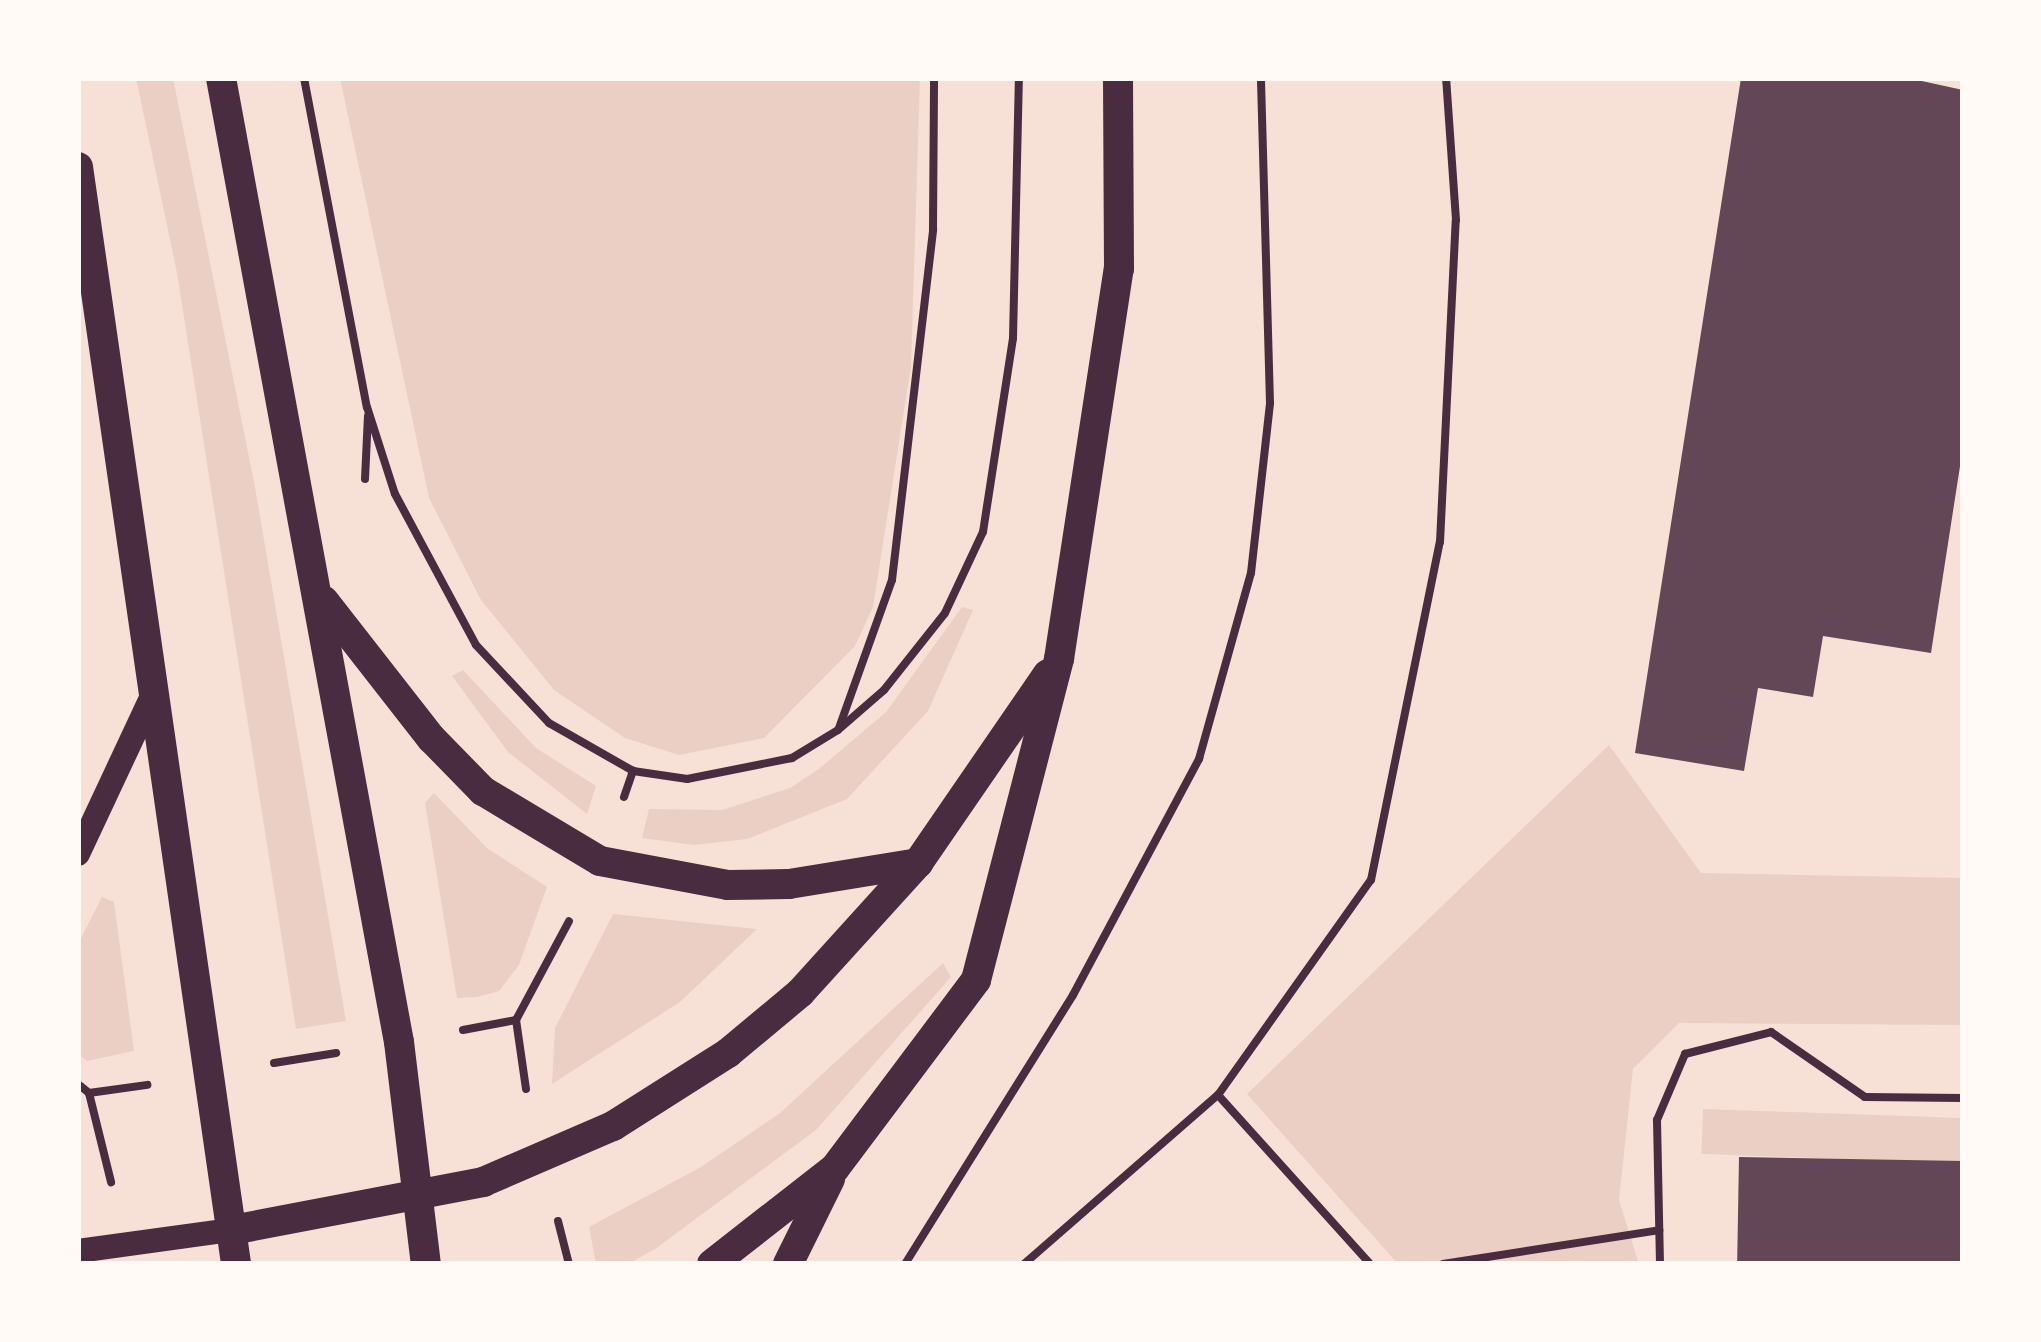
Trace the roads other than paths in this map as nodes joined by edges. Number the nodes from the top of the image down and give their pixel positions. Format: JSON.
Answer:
{"nodes":[{"id":1,"x":221,"y":78,"type":"edge"},
{"id":2,"x":1118,"y":78,"type":"edge"},
{"id":3,"x":78,"y":167,"type":"edge"},
{"id":4,"x":322,"y":598,"type":"junction"},
{"id":5,"x":1059,"y":659,"type":"junction"},
{"id":6,"x":153,"y":694,"type":"junction"},
{"id":7,"x":78,"y":854,"type":"edge"},
{"id":8,"x":918,"y":863,"type":"junction"},
{"id":9,"x":835,"y":1168,"type":"junction"},
{"id":10,"x":418,"y":1196,"type":"junction"},
{"id":11,"x":232,"y":1230,"type":"junction"},
{"id":12,"x":78,"y":1251,"type":"edge"},
{"id":13,"x":236,"y":1264,"type":"edge"},
{"id":14,"x":426,"y":1264,"type":"edge"},
{"id":15,"x":712,"y":1264,"type":"edge"},
{"id":16,"x":788,"y":1264,"type":"edge"}],
"edges":[{"from":1,"to":4,"type":"main road"},
{"from":2,"to":5,"type":"main road"},
{"from":3,"to":6,"type":"main road"},
{"from":4,"to":8,"type":"main road"},
{"from":4,"to":10,"type":"main road"},
{"from":5,"to":8,"type":"main road"},
{"from":5,"to":9,"type":"main road"},
{"from":6,"to":7,"type":"main road"},
{"from":6,"to":11,"type":"main road"},
{"from":8,"to":10,"type":"main road"},
{"from":9,"to":15,"type":"main road"},
{"from":9,"to":16,"type":"main road"},
{"from":10,"to":11,"type":"main road"},
{"from":10,"to":14,"type":"main road"},
{"from":11,"to":12,"type":"main road"},
{"from":11,"to":13,"type":"main road"}]}
